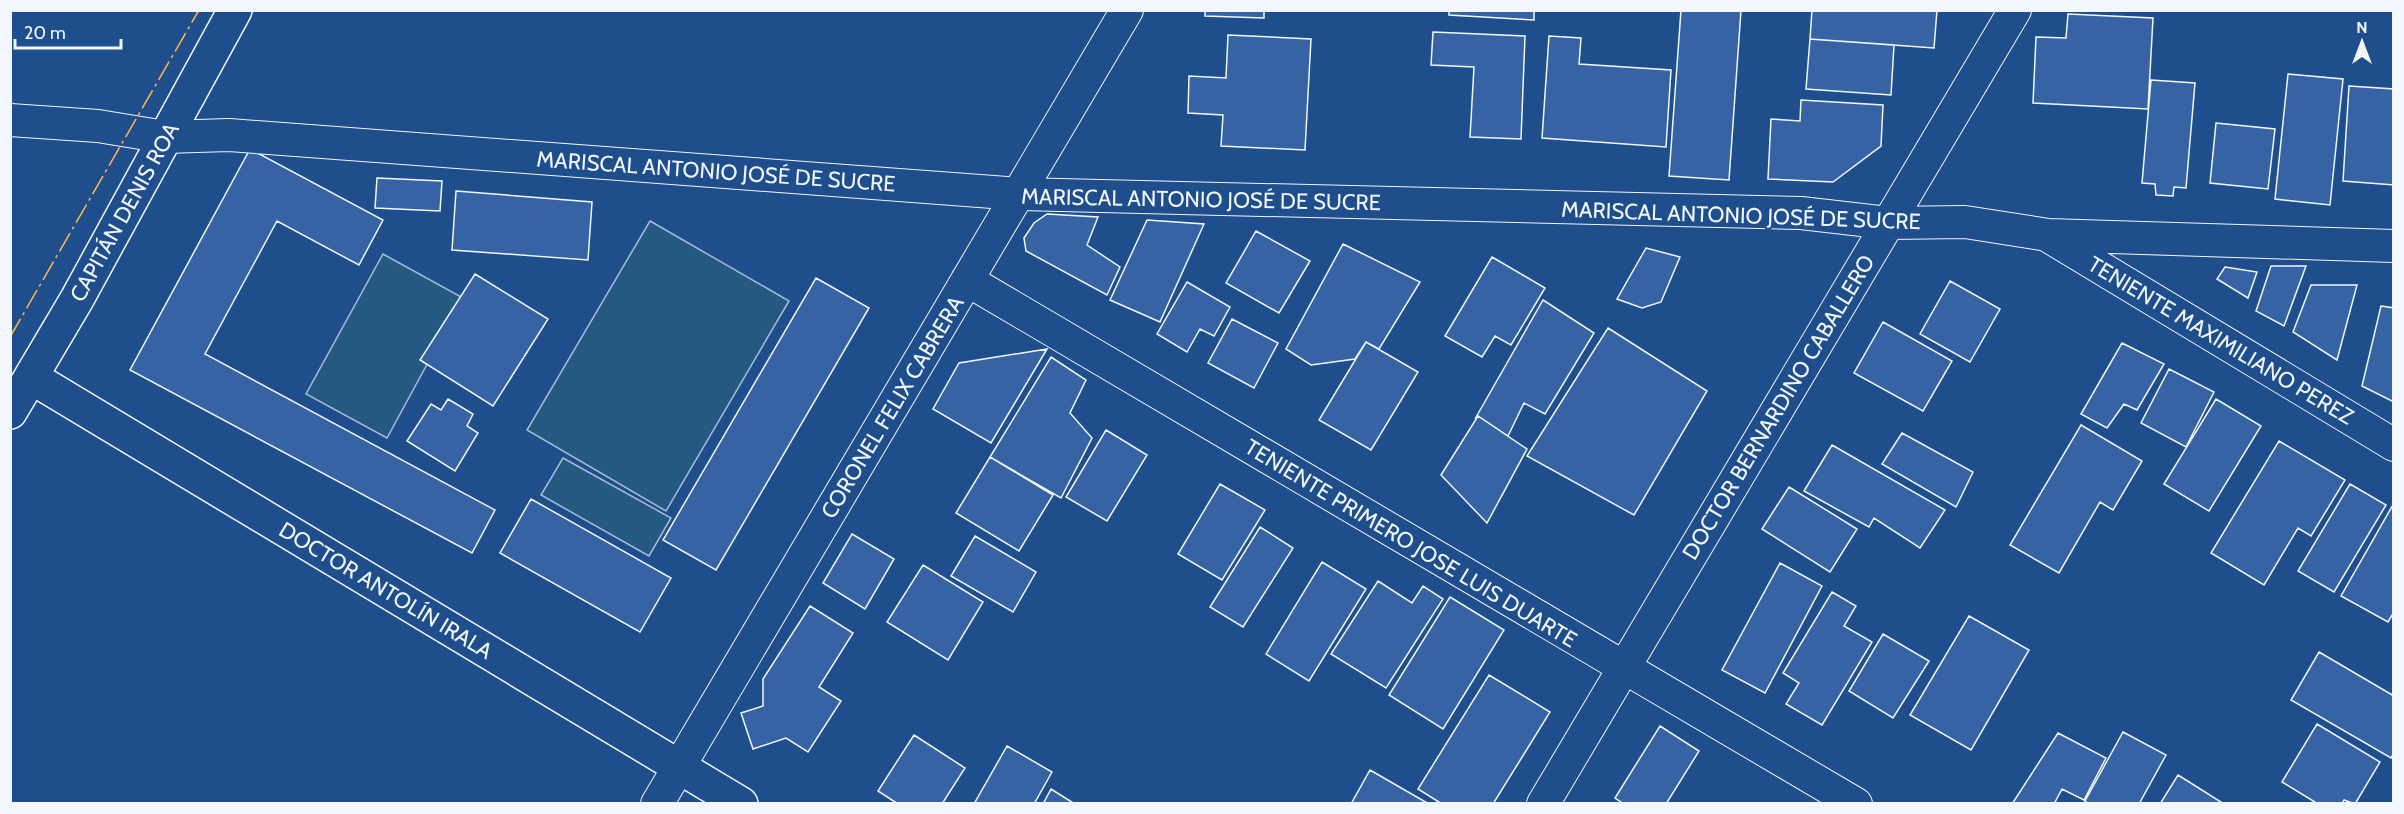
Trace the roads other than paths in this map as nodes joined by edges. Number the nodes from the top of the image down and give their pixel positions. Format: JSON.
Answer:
{"nodes":[{"id":1,"x":235,"y":10,"type":"edge"},
{"id":2,"x":1127,"y":10,"type":"edge"},
{"id":3,"x":2015,"y":10,"type":"edge"},
{"id":4,"x":10,"y":120,"type":"edge"},
{"id":5,"x":165,"y":137,"type":"junction"},
{"id":6,"x":1020,"y":194,"type":"junction"},
{"id":7,"x":1887,"y":223,"type":"junction"},
{"id":8,"x":2048,"y":236,"type":"junction"},
{"id":9,"x":2394,"y":246,"type":"edge"},
{"id":10,"x":967,"y":280,"type":"junction"},
{"id":11,"x":31,"y":377,"type":"junction"},
{"id":12,"x":10,"y":412,"type":"edge"},
{"id":13,"x":2394,"y":445,"type":"edge"},
{"id":14,"x":1623,"y":668,"type":"junction"},
{"id":15,"x":679,"y":765,"type":"junction"},
{"id":16,"x":657,"y":804,"type":"edge"},
{"id":17,"x":741,"y":804,"type":"edge"},
{"id":18,"x":1543,"y":804,"type":"edge"},
{"id":19,"x":1856,"y":804,"type":"edge"}],
"edges":[{"from":1,"to":5,"type":"street","name":"CAPITÁN DENIS ROA"},
{"from":2,"to":6,"type":"street","name":"CORONEL FELIX CABRERA"},
{"from":3,"to":7,"type":"street","name":"DOCTOR BERNARDINO CABALLERO"},
{"from":4,"to":5,"type":"street","name":"MARISCAL ANTONIO JOSÉ DE SUCRE"},
{"from":5,"to":6,"type":"street","name":"MARISCAL ANTONIO JOSÉ DE SUCRE"},
{"from":5,"to":11,"type":"street","name":"CAPITÁN DENIS ROA"},
{"from":6,"to":7,"type":"street","name":"MARISCAL ANTONIO JOSÉ DE SUCRE"},
{"from":6,"to":10,"type":"street","name":"CORONEL FELIX CABRERA"},
{"from":7,"to":8,"type":"street","name":"MARISCAL ANTONIO JOSÉ DE SUCRE"},
{"from":7,"to":14,"type":"street","name":"DOCTOR BERNARDINO CABALLERO"},
{"from":8,"to":9,"type":"street","name":"MARISCAL ANTONIO JOSÉ DE SUCRE"},
{"from":8,"to":13,"type":"street","name":"TENIENTE MAXIMILIANO PEREZ"},
{"from":10,"to":14,"type":"street","name":"TENIENTE PRIMERO JOSE LUIS DUARTE"},
{"from":10,"to":15,"type":"street","name":"CORONEL FELIX CABRERA"},
{"from":11,"to":12,"type":"street","name":"CAPITÁN DENIS ROA"},
{"from":11,"to":15,"type":"street","name":"DOCTOR ANTOLÍN IRALA"},
{"from":14,"to":18,"type":"street","name":"DOCTOR BERNARDINO CABALLERO"},
{"from":14,"to":19,"type":"street","name":"TENIENTE PRIMERO JOSE LUIS DUARTE"},
{"from":15,"to":16,"type":"street","name":"CORONEL FELIX CABRERA"},
{"from":15,"to":17,"type":"street","name":"DOCTOR ANTOLÍN IRALA"}]}
